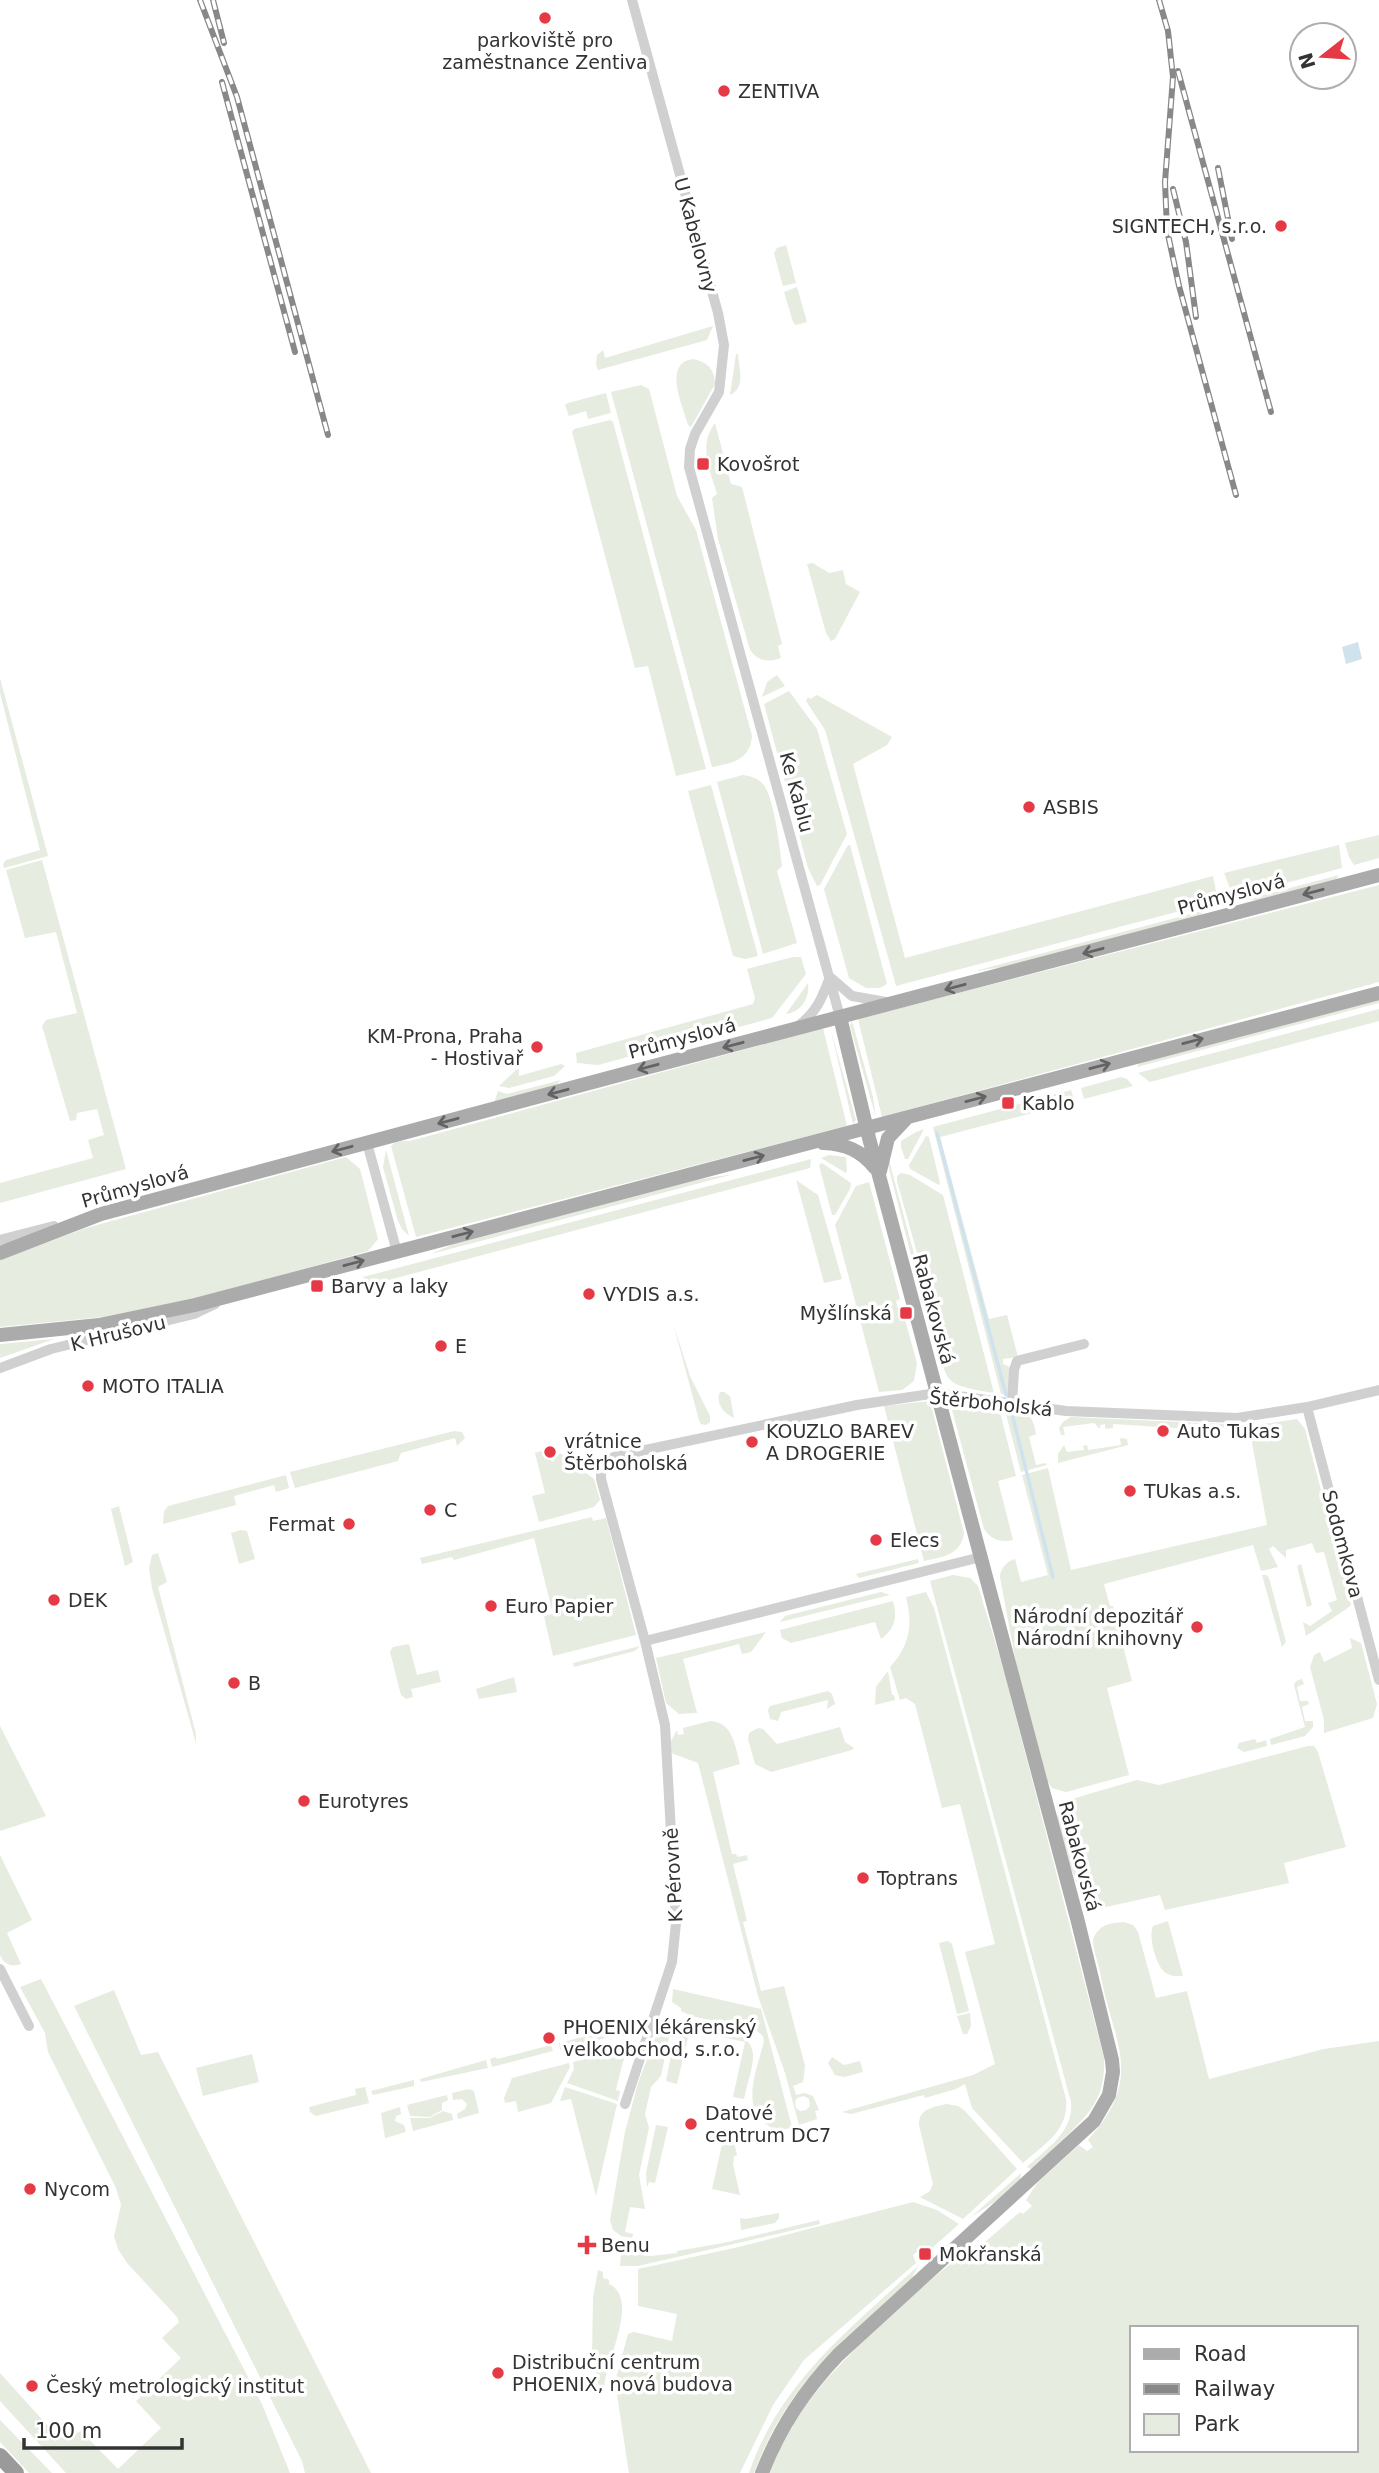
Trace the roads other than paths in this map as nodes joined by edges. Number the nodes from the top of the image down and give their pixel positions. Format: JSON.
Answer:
{"nodes":[{"id":1,"x":632,"y":0,"type":"edge"},
{"id":2,"x":689,"y":467,"type":"joint"},
{"id":3,"x":1379,"y":875,"type":"edge"},
{"id":4,"x":830,"y":977,"type":"junction"},
{"id":5,"x":1379,"y":993,"type":"edge"},
{"id":6,"x":895,"y":1003,"type":"junction"},
{"id":7,"x":840,"y":1017,"type":"junction"},
{"id":8,"x":793,"y":1029,"type":"junction"},
{"id":9,"x":910,"y":1116,"type":"junction"},
{"id":10,"x":867,"y":1128,"type":"junction"},
{"id":11,"x":367,"y":1143,"type":"junction"},
{"id":12,"x":809,"y":1143,"type":"junction"},
{"id":13,"x":879,"y":1176,"type":"junction"},
{"id":14,"x":101,"y":1214,"type":"junction"},
{"id":15,"x":0,"y":1240,"type":"edge"},
{"id":16,"x":397,"y":1252,"type":"junction"},
{"id":17,"x":0,"y":1253,"type":"edge"},
{"id":18,"x":234,"y":1294,"type":"junction"},
{"id":19,"x":0,"y":1335,"type":"edge"},
{"id":20,"x":1084,"y":1344,"type":"dead end"},
{"id":21,"x":0,"y":1368,"type":"edge"},
{"id":22,"x":1379,"y":1390,"type":"edge"},
{"id":23,"x":937,"y":1393,"type":"junction"},
{"id":24,"x":1012,"y":1404,"type":"junction"},
{"id":25,"x":1307,"y":1407,"type":"junction"},
{"id":26,"x":607,"y":1460,"type":"joint"},
{"id":27,"x":981,"y":1557,"type":"junction"},
{"id":28,"x":645,"y":1641,"type":"junction"},
{"id":29,"x":1379,"y":1680,"type":"edge"},
{"id":30,"x":0,"y":1969,"type":"edge"},
{"id":31,"x":29,"y":2026,"type":"dead end"},
{"id":32,"x":625,"y":2104,"type":"dead end"},
{"id":33,"x":0,"y":2456,"type":"edge"},
{"id":34,"x":16,"y":2473,"type":"edge"},
{"id":35,"x":762,"y":2473,"type":"edge"}],
"edges":[{"from":1,"to":2,"type":"street","name":"U Kabelovny"},
{"from":2,"to":4,"type":"street","name":"Ke Kablu"},
{"from":3,"to":6,"type":"main road","name":"Průmyslová","one_way":true},
{"from":4,"to":6,"type":"street"},
{"from":4,"to":7,"type":"street","name":"Ke Kablu"},
{"from":4,"to":8,"type":"street"},
{"from":9,"to":5,"type":"main road","one_way":true},
{"from":6,"to":7,"type":"main road","name":"Průmyslová"},
{"from":7,"to":8,"type":"main road","name":"Průmyslová"},
{"from":7,"to":10,"type":"main road","name":"Ke Kablu"},
{"from":8,"to":11,"type":"main road","name":"Průmyslová","one_way":true},
{"from":9,"to":10,"type":"main road"},
{"from":9,"to":13,"type":"main road"},
{"from":10,"to":12,"type":"main road"},
{"from":10,"to":13,"type":"main road","name":"Rabakovská"},
{"from":11,"to":14,"type":"main road","name":"Průmyslová","one_way":true},
{"from":11,"to":16,"type":"street"},
{"from":12,"to":13,"type":"main road"},
{"from":16,"to":12,"type":"main road","one_way":true},
{"from":13,"to":23,"type":"main road","name":"Rabakovská"},
{"from":14,"to":15,"type":"street"},
{"from":14,"to":17,"type":"main road","name":"Průmyslová"},
{"from":18,"to":16,"type":"main road","one_way":true},
{"from":18,"to":19,"type":"main road"},
{"from":18,"to":21,"type":"street","name":"K Hrušovu"},
{"from":20,"to":24,"type":"street"},
{"from":22,"to":25,"type":"street","name":"Štěrboholská"},
{"from":23,"to":24,"type":"street","name":"Štěrboholská"},
{"from":23,"to":26,"type":"street","name":"Štěrboholská"},
{"from":23,"to":27,"type":"main road","name":"Rabakovská"},
{"from":24,"to":25,"type":"street","name":"Štěrboholská"},
{"from":25,"to":29,"type":"street","name":"Sodomkova"},
{"from":26,"to":28,"type":"street","name":"K Pérovně"},
{"from":27,"to":28,"type":"street"},
{"from":27,"to":35,"type":"main road","name":"Rabakovská"},
{"from":28,"to":32,"type":"street","name":"K Pérovně"},
{"from":30,"to":31,"type":"street"},
{"from":33,"to":34,"type":"highway"}]}
